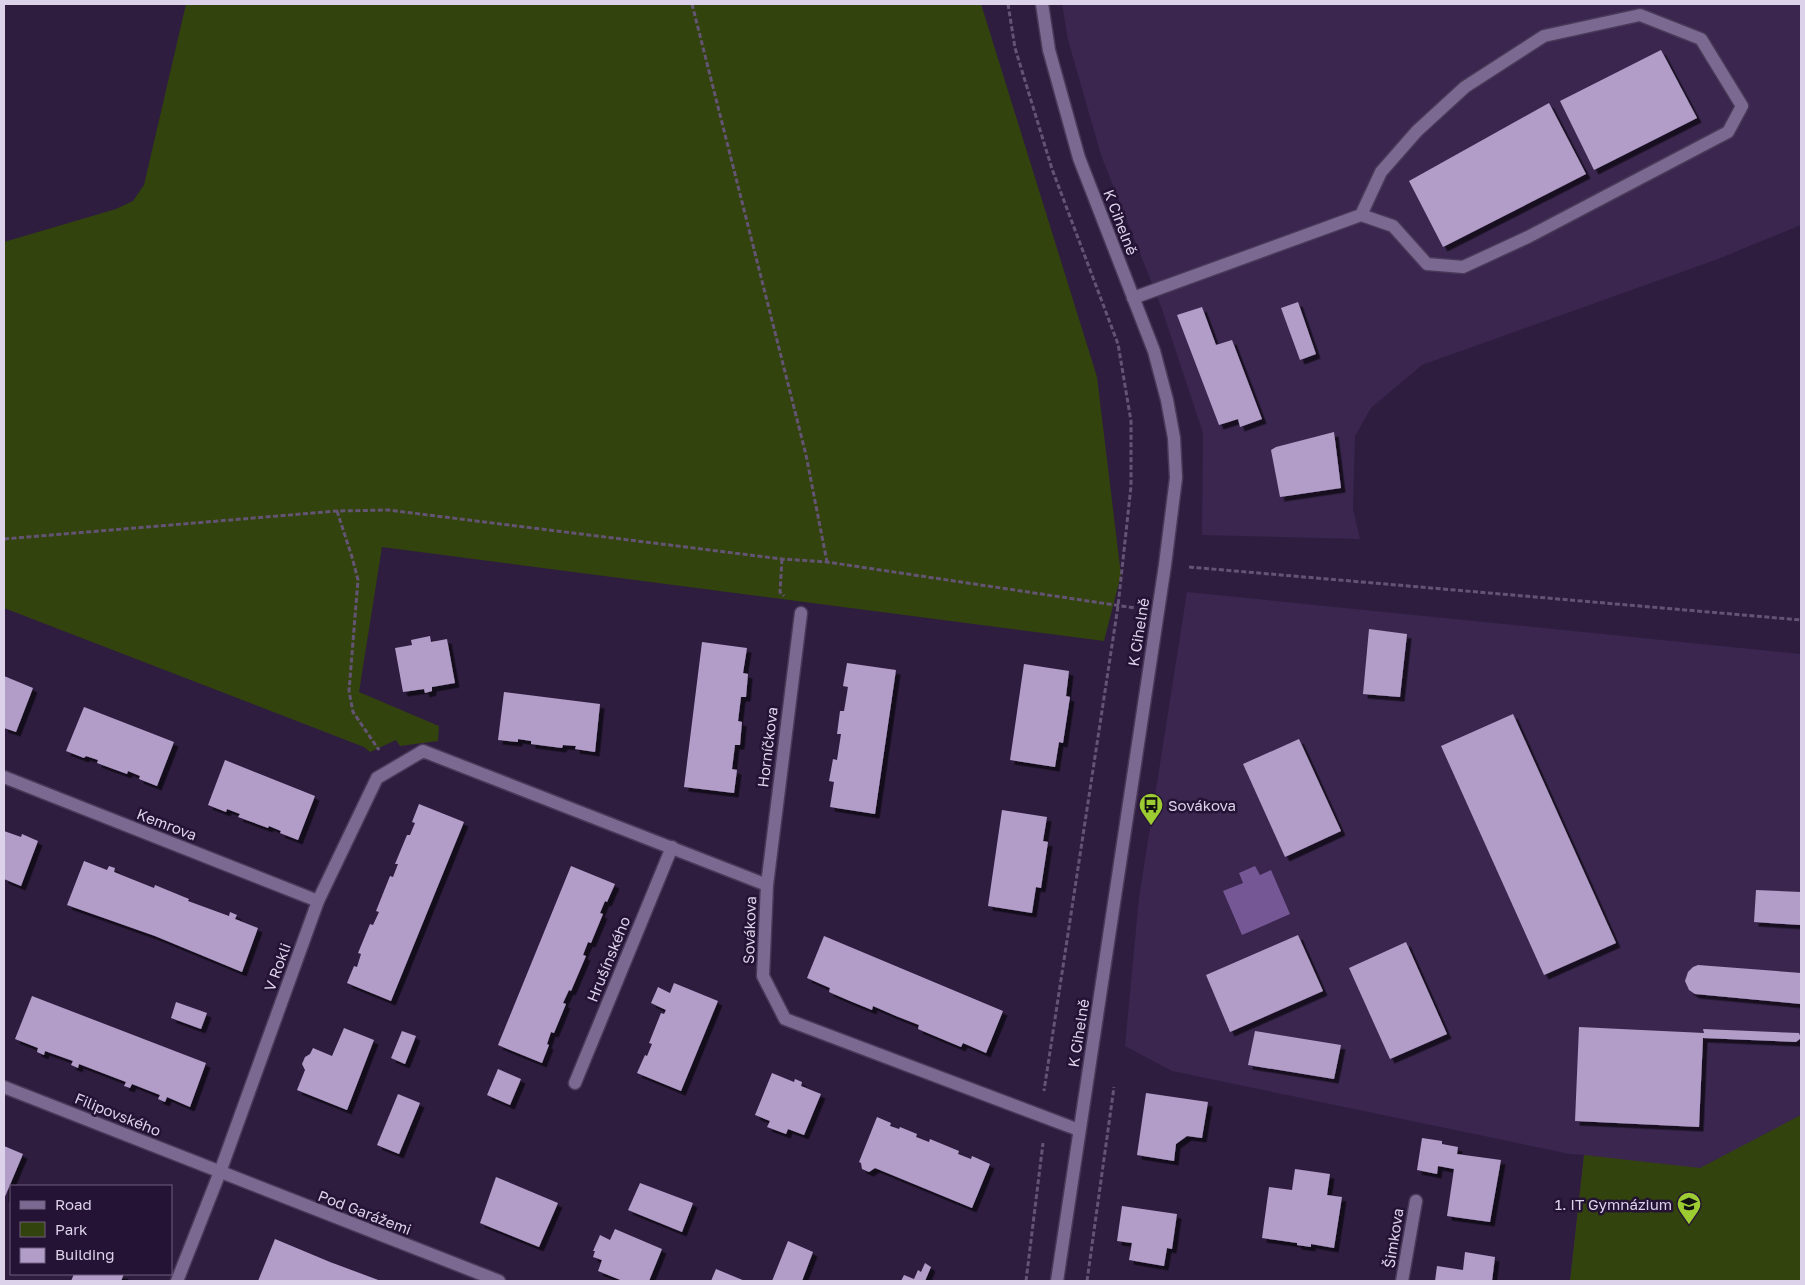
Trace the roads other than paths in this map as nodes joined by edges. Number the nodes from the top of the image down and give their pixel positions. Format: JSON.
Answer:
{"nodes":[{"id":1,"x":1042,"y":4,"type":"edge"},
{"id":2,"x":1361,"y":216,"type":"junction"},
{"id":3,"x":1133,"y":298,"type":"junction"},
{"id":4,"x":800,"y":613,"type":"road end"},
{"id":5,"x":4,"y":777,"type":"edge"},
{"id":6,"x":377,"y":778,"type":"joint"},
{"id":7,"x":672,"y":848,"type":"junction"},
{"id":8,"x":767,"y":885,"type":"junction"},
{"id":9,"x":318,"y":901,"type":"junction"},
{"id":10,"x":575,"y":1083,"type":"dead end"},
{"id":11,"x":4,"y":1087,"type":"edge"},
{"id":12,"x":1079,"y":1130,"type":"junction"},
{"id":13,"x":220,"y":1172,"type":"junction"},
{"id":14,"x":1416,"y":1201,"type":"dead end"},
{"id":15,"x":177,"y":1281,"type":"edge"},
{"id":16,"x":499,"y":1281,"type":"edge"},
{"id":17,"x":1057,"y":1281,"type":"edge"},
{"id":18,"x":1402,"y":1281,"type":"edge"}],
"edges":[{"from":1,"to":3,"type":"street","name":"K Cihelně"},
{"from":2,"to":2,"type":"street"},
{"from":2,"to":3,"type":"street"},
{"from":3,"to":12,"type":"street","name":"K Cihelně"},
{"from":4,"to":8,"type":"street","name":"Horníčkova"},
{"from":5,"to":9,"type":"street","name":"Kemrova"},
{"from":6,"to":7,"type":"street","name":"Sovákova"},
{"from":6,"to":9,"type":"street","name":"V Rokli"},
{"from":7,"to":8,"type":"street","name":"Sovákova"},
{"from":7,"to":10,"type":"street","name":"Hrušínského"},
{"from":8,"to":12,"type":"street","name":"Sovákova"},
{"from":9,"to":13,"type":"street","name":"V Rokli"},
{"from":11,"to":13,"type":"street","name":"Filipovského"},
{"from":12,"to":17,"type":"street","name":"K Cihelně"},
{"from":13,"to":15,"type":"street","name":"V Rokli"},
{"from":13,"to":16,"type":"street","name":"Pod Garážemi"},
{"from":14,"to":18,"type":"street","name":"Šimkova"}]}
